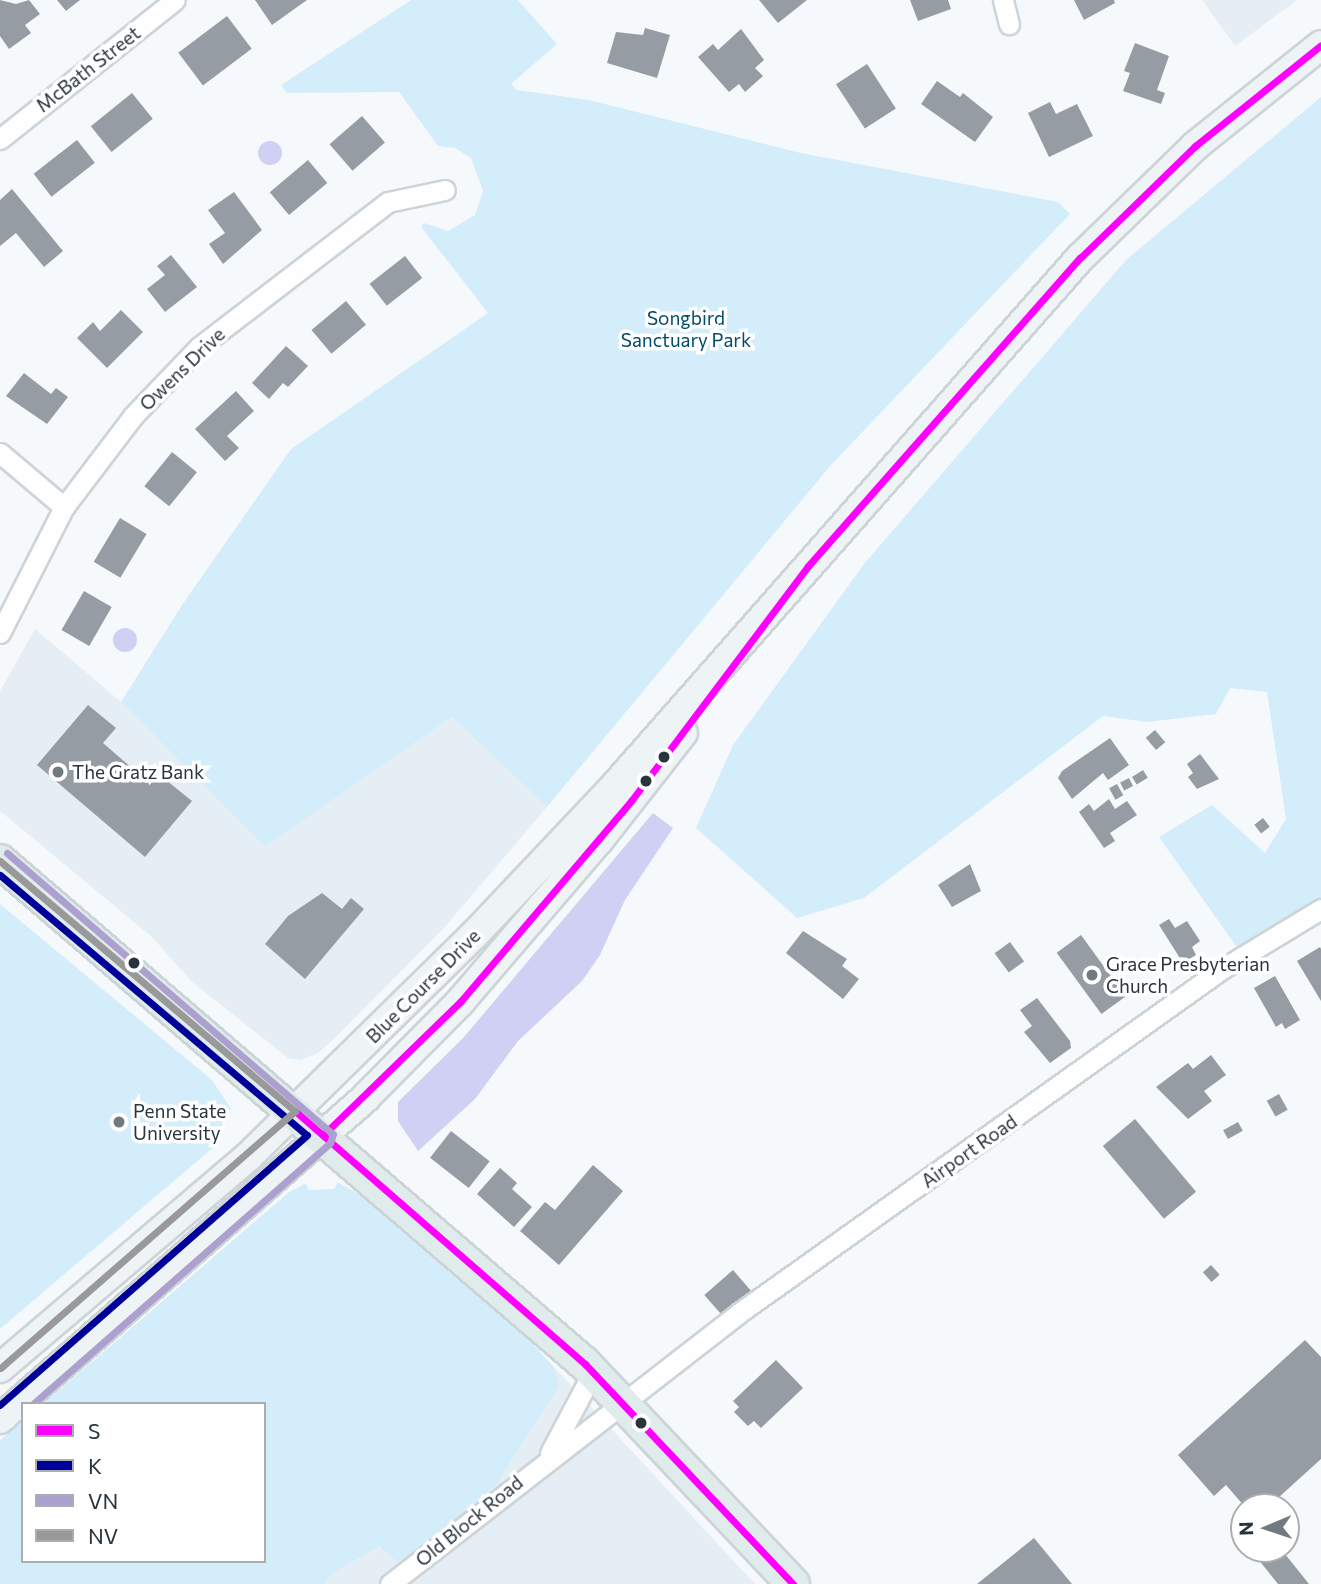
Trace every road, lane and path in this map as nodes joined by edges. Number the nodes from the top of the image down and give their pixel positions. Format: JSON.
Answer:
{"nodes":[{"id":1,"x":175,"y":0,"type":"edge"},
{"id":2,"x":1003,"y":0,"type":"edge"},
{"id":3,"x":1009,"y":24,"type":"dead end"},
{"id":4,"x":1321,"y":45,"type":"edge"},
{"id":5,"x":0,"y":139,"type":"edge"},
{"id":6,"x":445,"y":190,"type":"dead end"},
{"id":7,"x":0,"y":453,"type":"edge"},
{"id":8,"x":64,"y":507,"type":"junction"},
{"id":9,"x":808,"y":566,"type":"junction"},
{"id":10,"x":0,"y":633,"type":"edge"},
{"id":11,"x":0,"y":861,"type":"edge"},
{"id":12,"x":1321,"y":909,"type":"edge"},
{"id":13,"x":295,"y":1111,"type":"junction"},
{"id":14,"x":323,"y":1135,"type":"junction"},
{"id":15,"x":0,"y":1368,"type":"edge"},
{"id":16,"x":593,"y":1372,"type":"junction"},
{"id":17,"x":623,"y":1402,"type":"junction"},
{"id":18,"x":0,"y":1419,"type":"edge"},
{"id":19,"x":548,"y":1457,"type":"junction"},
{"id":20,"x":390,"y":1584,"type":"edge"},
{"id":21,"x":793,"y":1584,"type":"edge"}],
"edges":[{"from":1,"to":5,"type":"street","name":"McBath Street"},
{"from":2,"to":3,"type":"street"},
{"from":4,"to":9,"type":"main road","name":"Blue Course Drive"},
{"from":6,"to":8,"type":"street","name":"Owens Drive"},
{"from":7,"to":8,"type":"street"},
{"from":8,"to":10,"type":"street","name":"Owens Drive"},
{"from":9,"to":13,"type":"main road","name":"Blue Course Drive"},
{"from":9,"to":14,"type":"main road","name":"Blue Course Drive"},
{"from":11,"to":13,"type":"main road"},
{"from":12,"to":17,"type":"street","name":"Airport Road"},
{"from":13,"to":14,"type":"main road"},
{"from":13,"to":15,"type":"main road","name":"Blue Course Drive"},
{"from":14,"to":16,"type":"main road"},
{"from":14,"to":18,"type":"main road","name":"Blue Course Drive"},
{"from":16,"to":17,"type":"main road"},
{"from":16,"to":19,"type":"street","name":"Old Block Road"},
{"from":17,"to":19,"type":"street","name":"Old Block Road"},
{"from":17,"to":21,"type":"main road"},
{"from":19,"to":20,"type":"street","name":"Old Block Road"}]}
